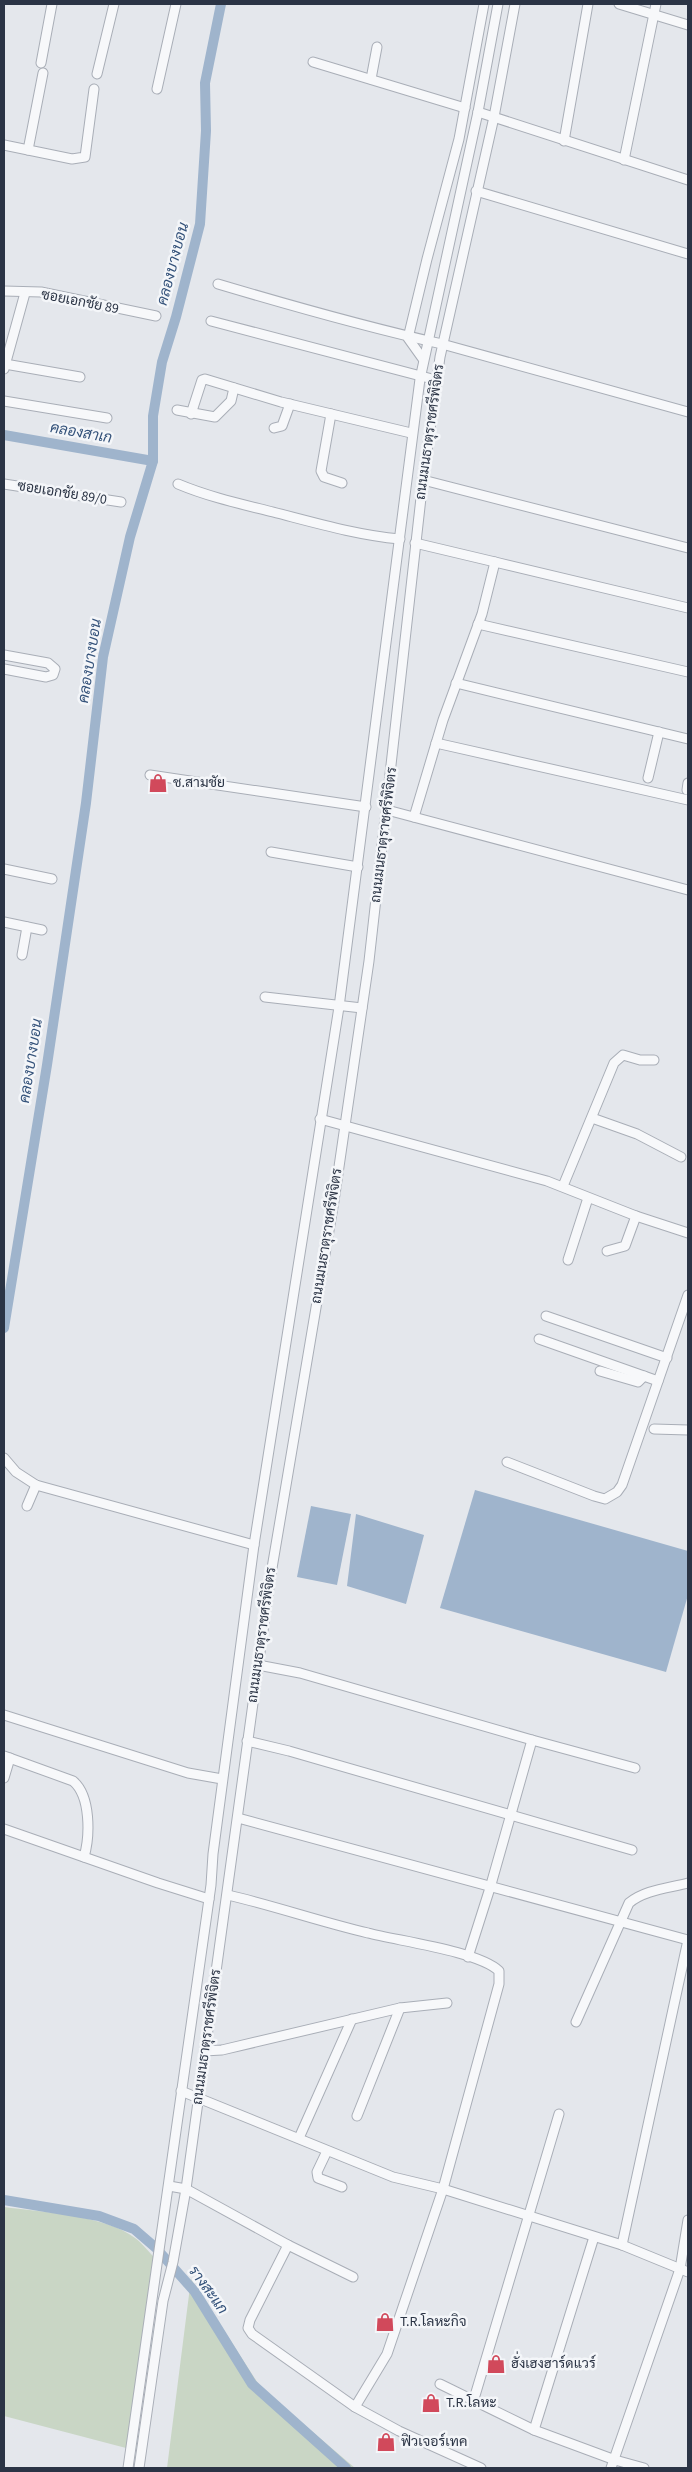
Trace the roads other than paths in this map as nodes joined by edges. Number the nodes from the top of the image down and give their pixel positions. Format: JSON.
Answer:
{"nodes":[{"id":1,"x":52,"y":4,"type":"edge"},
{"id":2,"x":114,"y":4,"type":"edge"},
{"id":3,"x":176,"y":4,"type":"edge"},
{"id":4,"x":484,"y":4,"type":"edge"},
{"id":5,"x":498,"y":4,"type":"edge"},
{"id":6,"x":515,"y":4,"type":"edge"},
{"id":7,"x":588,"y":4,"type":"edge"},
{"id":8,"x":619,"y":4,"type":"edge"},
{"id":9,"x":656,"y":4,"type":"edge"},
{"id":10,"x":654,"y":14,"type":"junction"},
{"id":11,"x":688,"y":25,"type":"edge"},
{"id":12,"x":377,"y":47,"type":"dead end"},
{"id":13,"x":313,"y":62,"type":"dead end"},
{"id":14,"x":41,"y":63,"type":"dead end"},
{"id":15,"x":43,"y":73,"type":"dead end"},
{"id":16,"x":97,"y":74,"type":"dead end"},
{"id":17,"x":371,"y":79,"type":"junction"},
{"id":18,"x":94,"y":89,"type":"dead end"},
{"id":19,"x":157,"y":89,"type":"dead end"},
{"id":20,"x":465,"y":108,"type":"junction"},
{"id":21,"x":478,"y":112,"type":"junction"},
{"id":22,"x":494,"y":117,"type":"junction"},
{"id":23,"x":564,"y":141,"type":"junction"},
{"id":24,"x":4,"y":145,"type":"edge"},
{"id":25,"x":28,"y":150,"type":"junction"},
{"id":26,"x":624,"y":160,"type":"junction"},
{"id":27,"x":688,"y":178,"type":"edge"},
{"id":28,"x":476,"y":191,"type":"junction"},
{"id":29,"x":688,"y":254,"type":"edge"},
{"id":30,"x":218,"y":284,"type":"dead end"},
{"id":31,"x":4,"y":291,"type":"edge"},
{"id":32,"x":25,"y":293,"type":"junction"},
{"id":33,"x":156,"y":316,"type":"dead end"},
{"id":34,"x":211,"y":321,"type":"dead end"},
{"id":35,"x":408,"y":338,"type":"junction"},
{"id":36,"x":427,"y":341,"type":"junction"},
{"id":37,"x":442,"y":344,"type":"junction"},
{"id":38,"x":423,"y":359,"type":"junction"},
{"id":39,"x":4,"y":367,"type":"edge"},
{"id":40,"x":420,"y":376,"type":"junction"},
{"id":41,"x":80,"y":377,"type":"dead end"},
{"id":42,"x":436,"y":380,"type":"junction"},
{"id":43,"x":234,"y":388,"type":"junction"},
{"id":44,"x":4,"y":401,"type":"edge"},
{"id":45,"x":290,"y":404,"type":"junction"},
{"id":46,"x":177,"y":410,"type":"dead end"},
{"id":47,"x":688,"y":412,"type":"edge"},
{"id":48,"x":191,"y":414,"type":"junction"},
{"id":49,"x":331,"y":414,"type":"junction"},
{"id":50,"x":107,"y":418,"type":"dead end"},
{"id":51,"x":430,"y":426,"type":"junction"},
{"id":52,"x":274,"y":428,"type":"dead end"},
{"id":53,"x":412,"y":428,"type":"junction"},
{"id":54,"x":422,"y":480,"type":"junction"},
{"id":55,"x":342,"y":483,"type":"dead end"},
{"id":56,"x":4,"y":484,"type":"edge"},
{"id":57,"x":178,"y":484,"type":"dead end"},
{"id":58,"x":121,"y":502,"type":"dead end"},
{"id":59,"x":400,"y":539,"type":"junction"},
{"id":60,"x":415,"y":543,"type":"junction"},
{"id":61,"x":688,"y":548,"type":"edge"},
{"id":62,"x":495,"y":562,"type":"junction"},
{"id":63,"x":688,"y":608,"type":"edge"},
{"id":64,"x":478,"y":624,"type":"junction"},
{"id":65,"x":4,"y":655,"type":"edge"},
{"id":66,"x":4,"y":669,"type":"edge"},
{"id":67,"x":688,"y":672,"type":"edge"},
{"id":68,"x":456,"y":683,"type":"junction"},
{"id":69,"x":659,"y":732,"type":"junction"},
{"id":70,"x":688,"y":739,"type":"edge"},
{"id":71,"x":436,"y":743,"type":"junction"},
{"id":72,"x":150,"y":775,"type":"dead end"},
{"id":73,"x":648,"y":778,"type":"dead end"},
{"id":74,"x":688,"y":800,"type":"edge"},
{"id":75,"x":366,"y":807,"type":"junction"},
{"id":76,"x":387,"y":810,"type":"junction"},
{"id":77,"x":414,"y":817,"type":"junction"},
{"id":78,"x":271,"y":852,"type":"dead end"},
{"id":79,"x":358,"y":867,"type":"junction"},
{"id":80,"x":4,"y":869,"type":"edge"},
{"id":81,"x":52,"y":879,"type":"dead end"},
{"id":82,"x":688,"y":890,"type":"edge"},
{"id":83,"x":4,"y":922,"type":"edge"},
{"id":84,"x":27,"y":927,"type":"junction"},
{"id":85,"x":42,"y":930,"type":"dead end"},
{"id":86,"x":22,"y":955,"type":"dead end"},
{"id":87,"x":265,"y":997,"type":"dead end"},
{"id":88,"x":339,"y":1007,"type":"junction"},
{"id":89,"x":362,"y":1008,"type":"junction"},
{"id":90,"x":654,"y":1060,"type":"dead end"},
{"id":91,"x":592,"y":1118,"type":"junction"},
{"id":92,"x":320,"y":1119,"type":"junction"},
{"id":93,"x":345,"y":1125,"type":"junction"},
{"id":94,"x":681,"y":1157,"type":"dead end"},
{"id":95,"x":563,"y":1186,"type":"junction"},
{"id":96,"x":588,"y":1198,"type":"junction"},
{"id":97,"x":636,"y":1216,"type":"junction"},
{"id":98,"x":688,"y":1233,"type":"edge"},
{"id":99,"x":607,"y":1251,"type":"dead end"},
{"id":100,"x":568,"y":1260,"type":"dead end"},
{"id":101,"x":688,"y":1295,"type":"edge"},
{"id":102,"x":546,"y":1316,"type":"dead end"},
{"id":103,"x":539,"y":1339,"type":"dead end"},
{"id":104,"x":667,"y":1358,"type":"junction"},
{"id":105,"x":600,"y":1371,"type":"dead end"},
{"id":106,"x":644,"y":1376,"type":"junction"},
{"id":107,"x":658,"y":1381,"type":"junction"},
{"id":108,"x":654,"y":1430,"type":"dead end"},
{"id":109,"x":688,"y":1430,"type":"edge"},
{"id":110,"x":4,"y":1458,"type":"edge"},
{"id":111,"x":507,"y":1462,"type":"dead end"},
{"id":112,"x":36,"y":1484,"type":"junction"},
{"id":113,"x":27,"y":1506,"type":"dead end"},
{"id":114,"x":254,"y":1544,"type":"junction"},
{"id":115,"x":258,"y":1665,"type":"junction"},
{"id":116,"x":4,"y":1715,"type":"edge"},
{"id":117,"x":532,"y":1740,"type":"junction"},
{"id":118,"x":247,"y":1742,"type":"junction"},
{"id":119,"x":7,"y":1757,"type":"edge"},
{"id":120,"x":635,"y":1768,"type":"dead end"},
{"id":121,"x":4,"y":1778,"type":"edge"},
{"id":122,"x":222,"y":1779,"type":"junction"},
{"id":123,"x":511,"y":1816,"type":"junction"},
{"id":124,"x":238,"y":1818,"type":"junction"},
{"id":125,"x":4,"y":1829,"type":"edge"},
{"id":126,"x":632,"y":1850,"type":"dead end"},
{"id":127,"x":84,"y":1857,"type":"junction"},
{"id":128,"x":688,"y":1883,"type":"edge"},
{"id":129,"x":490,"y":1888,"type":"junction"},
{"id":130,"x":228,"y":1895,"type":"junction"},
{"id":131,"x":209,"y":1899,"type":"junction"},
{"id":132,"x":621,"y":1922,"type":"junction"},
{"id":133,"x":688,"y":1940,"type":"edge"},
{"id":134,"x":468,"y":1956,"type":"junction"},
{"id":135,"x":447,"y":2003,"type":"dead end"},
{"id":136,"x":400,"y":2008,"type":"junction"},
{"id":137,"x":352,"y":2019,"type":"junction"},
{"id":138,"x":576,"y":2022,"type":"dead end"},
{"id":139,"x":204,"y":2051,"type":"junction"},
{"id":140,"x":181,"y":2091,"type":"junction"},
{"id":141,"x":199,"y":2096,"type":"junction"},
{"id":142,"x":559,"y":2114,"type":"dead end"},
{"id":143,"x":356,"y":2116,"type":"dead end"},
{"id":144,"x":299,"y":2138,"type":"junction"},
{"id":145,"x":327,"y":2150,"type":"junction"},
{"id":146,"x":169,"y":2186,"type":"junction"},
{"id":147,"x":342,"y":2187,"type":"dead end"},
{"id":148,"x":186,"y":2189,"type":"junction"},
{"id":149,"x":443,"y":2189,"type":"junction"},
{"id":150,"x":529,"y":2215,"type":"junction"},
{"id":151,"x":688,"y":2220,"type":"edge"},
{"id":152,"x":594,"y":2237,"type":"junction"},
{"id":153,"x":160,"y":2240,"type":"junction"},
{"id":154,"x":176,"y":2241,"type":"junction"},
{"id":155,"x":288,"y":2245,"type":"junction"},
{"id":156,"x":622,"y":2245,"type":"junction"},
{"id":157,"x":684,"y":2271,"type":"edge"},
{"id":158,"x":353,"y":2277,"type":"dead end"},
{"id":159,"x":151,"y":2299,"type":"junction"},
{"id":160,"x":163,"y":2301,"type":"junction"},
{"id":161,"x":440,"y":2384,"type":"dead end"},
{"id":162,"x":474,"y":2399,"type":"junction"},
{"id":163,"x":355,"y":2407,"type":"junction"},
{"id":164,"x":534,"y":2430,"type":"junction"},
{"id":165,"x":613,"y":2464,"type":"edge"},
{"id":166,"x":128,"y":2468,"type":"edge"},
{"id":167,"x":139,"y":2468,"type":"edge"},
{"id":168,"x":481,"y":2468,"type":"edge"},
{"id":169,"x":644,"y":2468,"type":"edge"}],
"edges":[{"from":1,"to":14,"type":"street"},
{"from":2,"to":16,"type":"street"},
{"from":3,"to":19,"type":"street"},
{"from":4,"to":20,"type":"street"},
{"from":5,"to":21,"type":"street","name":"ถนนมนธาตุราชศรีพิจิตร"},
{"from":6,"to":22,"type":"street","name":"ถนนมนธาตุราชศรีพิจิตร"},
{"from":7,"to":23,"type":"street"},
{"from":8,"to":10,"type":"street"},
{"from":9,"to":10,"type":"street"},
{"from":10,"to":11,"type":"street"},
{"from":10,"to":26,"type":"street"},
{"from":12,"to":17,"type":"street"},
{"from":13,"to":17,"type":"street"},
{"from":15,"to":25,"type":"street"},
{"from":17,"to":20,"type":"street"},
{"from":18,"to":25,"type":"street"},
{"from":20,"to":35,"type":"street"},
{"from":21,"to":22,"type":"street"},
{"from":21,"to":36,"type":"street","name":"ถนนมนธาตุราชศรีพิจิตร"},
{"from":22,"to":23,"type":"street"},
{"from":22,"to":28,"type":"street","name":"ถนนมนธาตุราชศรีพิจิตร"},
{"from":23,"to":26,"type":"street"},
{"from":24,"to":25,"type":"street"},
{"from":26,"to":27,"type":"street"},
{"from":28,"to":29,"type":"street"},
{"from":28,"to":37,"type":"street","name":"ถนนมนธาตุราชศรีพิจิตร"},
{"from":30,"to":35,"type":"street"},
{"from":31,"to":32,"type":"street","name":"ซอยเอกชัย 89"},
{"from":32,"to":33,"type":"street","name":"ซอยเอกชัย 89"},
{"from":32,"to":39,"type":"street"},
{"from":34,"to":40,"type":"street"},
{"from":35,"to":36,"type":"street"},
{"from":35,"to":38,"type":"street","name":"ถนนมนธาตุราชศรีพิจิตร"},
{"from":36,"to":37,"type":"street"},
{"from":36,"to":38,"type":"street","name":"ถนนมนธาตุราชศรีพิจิตร"},
{"from":37,"to":42,"type":"street","name":"ถนนมนธาตุราชศรีพิจิตร"},
{"from":37,"to":47,"type":"street"},
{"from":38,"to":40,"type":"street","name":"ถนนมนธาตุราชศรีพิจิตร"},
{"from":39,"to":41,"type":"street"},
{"from":40,"to":42,"type":"street"},
{"from":40,"to":53,"type":"street","name":"ถนนมนธาตุราชศรีพิจิตร"},
{"from":42,"to":51,"type":"street","name":"ถนนมนธาตุราชศรีพิจิตร"},
{"from":43,"to":45,"type":"street"},
{"from":43,"to":48,"type":"street"},
{"from":43,"to":48,"type":"street"},
{"from":44,"to":50,"type":"street"},
{"from":45,"to":49,"type":"street"},
{"from":45,"to":52,"type":"street"},
{"from":46,"to":48,"type":"street"},
{"from":49,"to":53,"type":"street"},
{"from":49,"to":55,"type":"street"},
{"from":51,"to":53,"type":"street"},
{"from":51,"to":54,"type":"street","name":"ถนนมนธาตุราชศรีพิจิตร"},
{"from":53,"to":59,"type":"street","name":"ถนนมนธาตุราชศรีพิจิตร"},
{"from":54,"to":60,"type":"street","name":"ถนนมนธาตุราชศรีพิจิตร"},
{"from":54,"to":61,"type":"street"},
{"from":56,"to":58,"type":"street","name":"ซอยเอกชัย 89/0"},
{"from":57,"to":59,"type":"street"},
{"from":59,"to":75,"type":"street","name":"ถนนมนธาตุราชศรีพิจิตร"},
{"from":60,"to":62,"type":"street"},
{"from":60,"to":76,"type":"street","name":"ถนนมนธาตุราชศรีพิจิตร"},
{"from":62,"to":63,"type":"street"},
{"from":62,"to":64,"type":"street"},
{"from":64,"to":67,"type":"street"},
{"from":64,"to":68,"type":"street"},
{"from":65,"to":66,"type":"street"},
{"from":68,"to":69,"type":"street"},
{"from":68,"to":71,"type":"street"},
{"from":69,"to":70,"type":"street"},
{"from":69,"to":73,"type":"street"},
{"from":71,"to":74,"type":"street"},
{"from":71,"to":77,"type":"street"},
{"from":72,"to":75,"type":"street"},
{"from":75,"to":79,"type":"street","name":"ถนนมนธาตุราชศรีพิจิตร"},
{"from":76,"to":77,"type":"street"},
{"from":76,"to":89,"type":"street","name":"ถนนมนธาตุราชศรีพิจิตร"},
{"from":77,"to":82,"type":"street"},
{"from":78,"to":79,"type":"street"},
{"from":79,"to":88,"type":"street","name":"ถนนมนธาตุราชศรีพิจิตร"},
{"from":80,"to":81,"type":"street"},
{"from":83,"to":84,"type":"street"},
{"from":84,"to":85,"type":"street"},
{"from":84,"to":86,"type":"street"},
{"from":87,"to":88,"type":"street"},
{"from":88,"to":89,"type":"street"},
{"from":88,"to":92,"type":"street","name":"ถนนมนธาตุราชศรีพิจิตร"},
{"from":89,"to":93,"type":"street","name":"ถนนมนธาตุราชศรีพิจิตร"},
{"from":90,"to":91,"type":"street"},
{"from":91,"to":94,"type":"street"},
{"from":91,"to":95,"type":"street"},
{"from":92,"to":93,"type":"street"},
{"from":92,"to":114,"type":"street","name":"ถนนมนธาตุราชศรีพิจิตร"},
{"from":93,"to":95,"type":"street"},
{"from":93,"to":115,"type":"street","name":"ถนนมนธาตุราชศรีพิจิตร"},
{"from":95,"to":96,"type":"street"},
{"from":96,"to":97,"type":"street"},
{"from":96,"to":100,"type":"street"},
{"from":97,"to":98,"type":"street"},
{"from":97,"to":99,"type":"street"},
{"from":101,"to":104,"type":"street"},
{"from":102,"to":104,"type":"street"},
{"from":103,"to":106,"type":"street"},
{"from":104,"to":107,"type":"street"},
{"from":105,"to":106,"type":"street"},
{"from":106,"to":107,"type":"street"},
{"from":107,"to":111,"type":"street"},
{"from":108,"to":109,"type":"street"},
{"from":110,"to":112,"type":"street"},
{"from":112,"to":113,"type":"street"},
{"from":112,"to":114,"type":"street"},
{"from":114,"to":122,"type":"street","name":"ถนนมนธาตุราชศรีพิจิตร"},
{"from":115,"to":117,"type":"street"},
{"from":115,"to":118,"type":"street","name":"ถนนมนธาตุราชศรีพิจิตร"},
{"from":116,"to":122,"type":"street"},
{"from":117,"to":120,"type":"street"},
{"from":117,"to":123,"type":"street"},
{"from":118,"to":123,"type":"street"},
{"from":118,"to":124,"type":"street","name":"ถนนมนธาตุราชศรีพิจิตร"},
{"from":119,"to":121,"type":"street"},
{"from":119,"to":127,"type":"street"},
{"from":122,"to":131,"type":"street","name":"ถนนมนธาตุราชศรีพิจิตร"},
{"from":123,"to":126,"type":"street"},
{"from":123,"to":129,"type":"street"},
{"from":124,"to":129,"type":"street"},
{"from":124,"to":130,"type":"street","name":"ถนนมนธาตุราชศรีพิจิตร"},
{"from":125,"to":127,"type":"street"},
{"from":127,"to":131,"type":"street"},
{"from":128,"to":132,"type":"street"},
{"from":129,"to":132,"type":"street"},
{"from":129,"to":134,"type":"street"},
{"from":130,"to":134,"type":"street"},
{"from":130,"to":139,"type":"street","name":"ถนนมนธาตุราชศรีพิจิตร"},
{"from":131,"to":140,"type":"street","name":"ถนนมนธาตุราชศรีพิจิตร"},
{"from":132,"to":133,"type":"street"},
{"from":132,"to":138,"type":"street"},
{"from":133,"to":156,"type":"street"},
{"from":134,"to":149,"type":"street"},
{"from":135,"to":136,"type":"street"},
{"from":136,"to":137,"type":"street"},
{"from":136,"to":143,"type":"street"},
{"from":137,"to":139,"type":"street"},
{"from":137,"to":144,"type":"street"},
{"from":139,"to":141,"type":"street","name":"ถนนมนธาตุราชศรีพิจิตร"},
{"from":140,"to":141,"type":"street"},
{"from":140,"to":146,"type":"street","name":"ถนนมนธาตุราชศรีพิจิตร"},
{"from":141,"to":144,"type":"street"},
{"from":141,"to":148,"type":"street","name":"ถนนมนธาตุราชศรีพิจิตร"},
{"from":142,"to":150,"type":"street"},
{"from":144,"to":145,"type":"street"},
{"from":145,"to":147,"type":"street"},
{"from":145,"to":149,"type":"street"},
{"from":146,"to":148,"type":"street"},
{"from":146,"to":153,"type":"street","name":"ถนนมนธาตุราชศรีพิจิตร"},
{"from":148,"to":154,"type":"street","name":"ถนนมนธาตุราชศรีพิจิตร"},
{"from":148,"to":155,"type":"street"},
{"from":149,"to":150,"type":"street"},
{"from":149,"to":163,"type":"street"},
{"from":150,"to":152,"type":"street"},
{"from":150,"to":162,"type":"street"},
{"from":151,"to":157,"type":"street"},
{"from":152,"to":156,"type":"street"},
{"from":152,"to":164,"type":"street"},
{"from":153,"to":154,"type":"street"},
{"from":153,"to":159,"type":"street","name":"ถนนมนธาตุราชศรีพิจิตร"},
{"from":154,"to":160,"type":"street","name":"ถนนมนธาตุราชศรีพิจิตร"},
{"from":155,"to":158,"type":"street"},
{"from":155,"to":163,"type":"street"},
{"from":156,"to":157,"type":"street"},
{"from":157,"to":165,"type":"street"},
{"from":159,"to":160,"type":"street"},
{"from":159,"to":166,"type":"street","name":"ถนนมนธาตุราชศรีพิจิตร"},
{"from":160,"to":167,"type":"street","name":"ถนนมนธาตุราชศรีพิจิตร"},
{"from":161,"to":162,"type":"street"},
{"from":162,"to":164,"type":"street"},
{"from":163,"to":168,"type":"street"},
{"from":164,"to":165,"type":"street"},
{"from":165,"to":169,"type":"street"}]}
